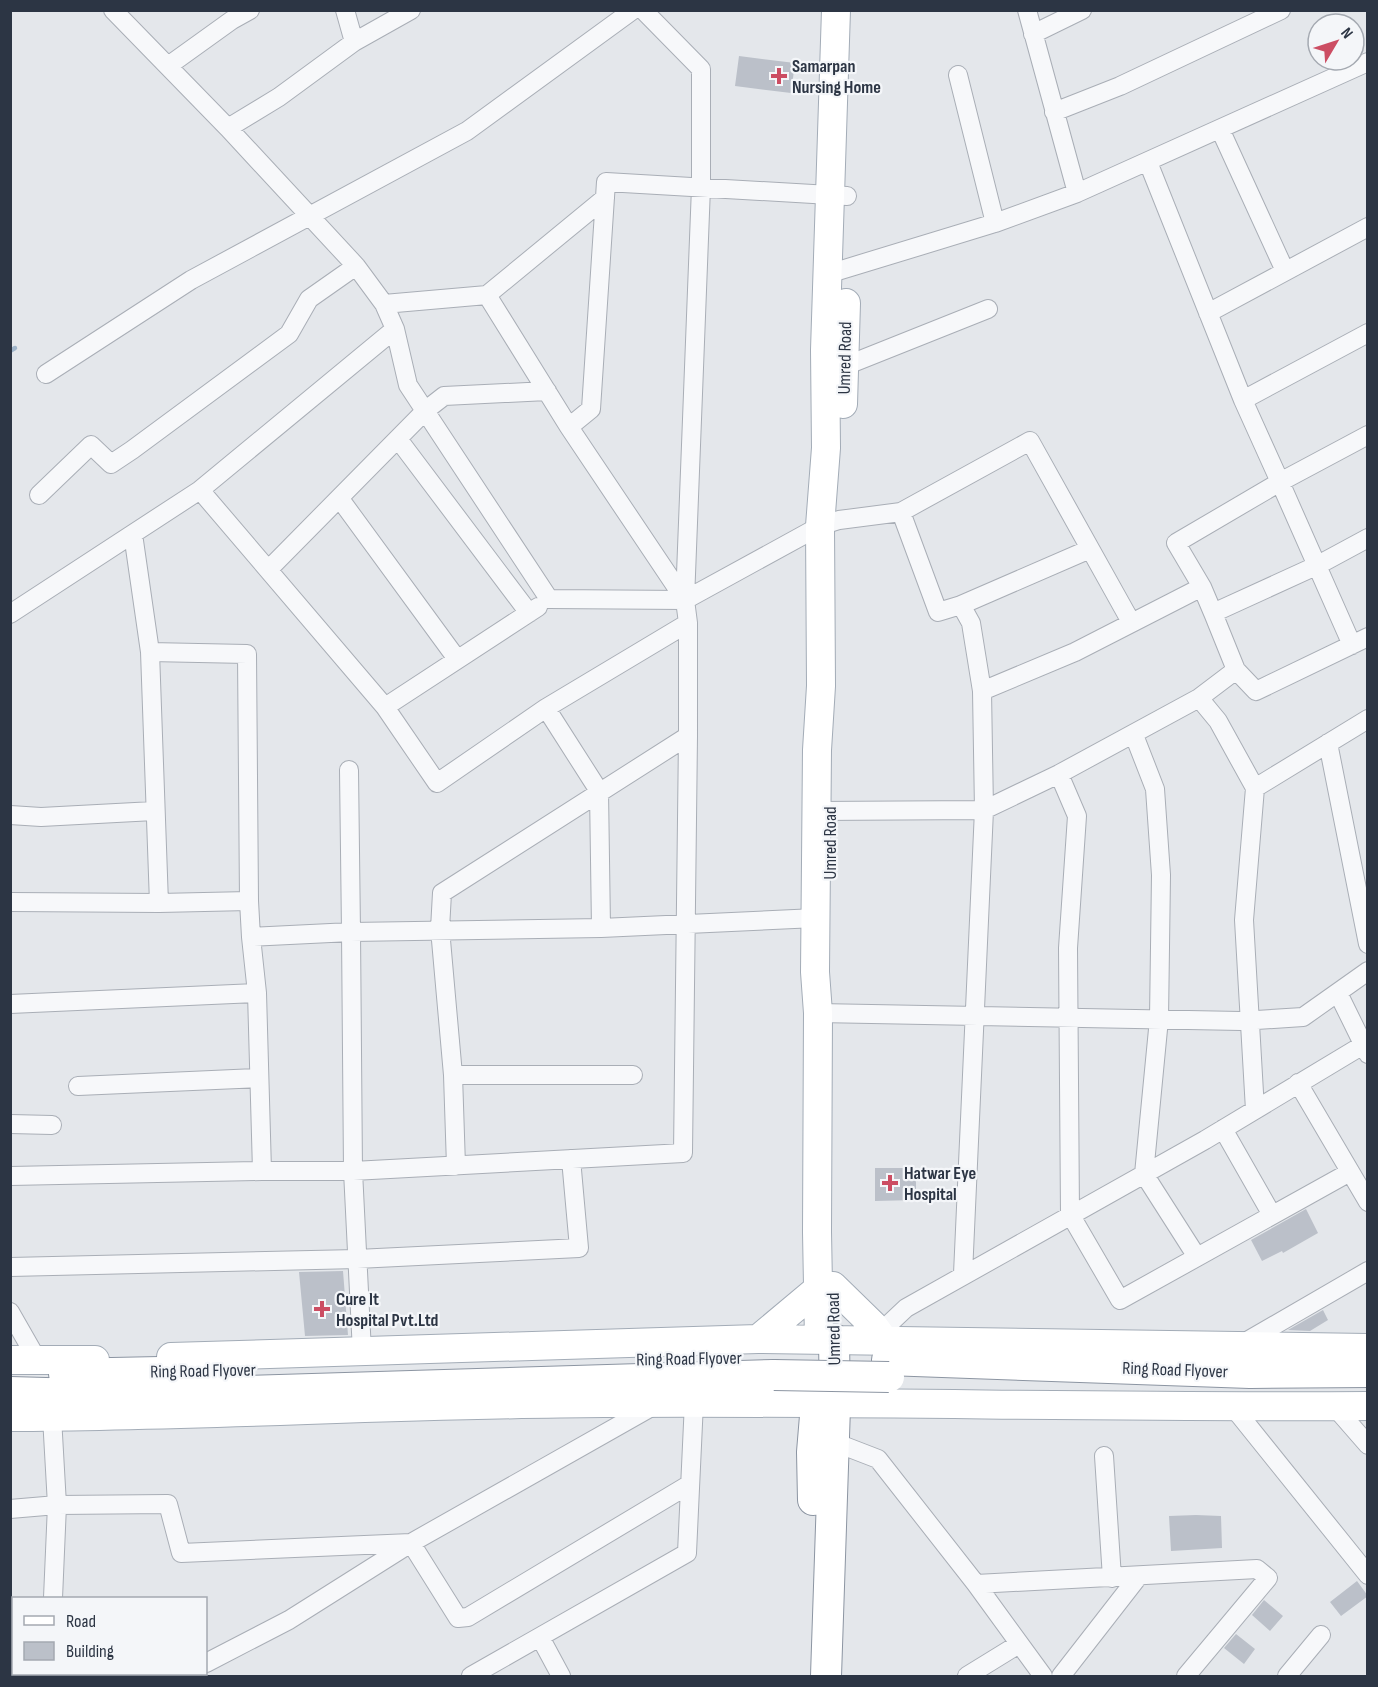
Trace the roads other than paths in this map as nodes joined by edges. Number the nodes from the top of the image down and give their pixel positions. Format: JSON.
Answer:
{"nodes":[{"id":1,"x":113,"y":10,"type":"edge"},
{"id":2,"x":250,"y":10,"type":"edge"},
{"id":3,"x":345,"y":10,"type":"edge"},
{"id":4,"x":411,"y":10,"type":"edge"},
{"id":5,"x":633,"y":10,"type":"edge"},
{"id":6,"x":643,"y":10,"type":"edge"},
{"id":7,"x":836,"y":10,"type":"edge"},
{"id":8,"x":854,"y":10,"type":"edge"},
{"id":9,"x":1027,"y":10,"type":"edge"},
{"id":10,"x":1082,"y":10,"type":"edge"},
{"id":11,"x":1281,"y":10,"type":"edge"},
{"id":12,"x":1033,"y":34,"type":"junction"},
{"id":13,"x":354,"y":42,"type":"junction"},
{"id":14,"x":1368,"y":62,"type":"edge"},
{"id":15,"x":168,"y":66,"type":"junction"},
{"id":16,"x":958,"y":75,"type":"dead end"},
{"id":17,"x":1054,"y":112,"type":"junction"},
{"id":18,"x":228,"y":128,"type":"junction"},
{"id":19,"x":1220,"y":129,"type":"junction"},
{"id":20,"x":1148,"y":162,"type":"junction"},
{"id":21,"x":701,"y":187,"type":"junction"},
{"id":22,"x":1077,"y":193,"type":"junction"},
{"id":23,"x":839,"y":195,"type":"junction"},
{"id":24,"x":605,"y":198,"type":"junction"},
{"id":25,"x":310,"y":217,"type":"junction"},
{"id":26,"x":995,"y":223,"type":"junction"},
{"id":27,"x":1368,"y":227,"type":"edge"},
{"id":28,"x":356,"y":266,"type":"junction"},
{"id":29,"x":837,"y":271,"type":"junction"},
{"id":30,"x":1285,"y":271,"type":"junction"},
{"id":31,"x":487,"y":294,"type":"junction"},
{"id":32,"x":384,"y":304,"type":"junction"},
{"id":33,"x":988,"y":309,"type":"dead end"},
{"id":34,"x":1208,"y":313,"type":"junction"},
{"id":35,"x":394,"y":329,"type":"junction"},
{"id":36,"x":1368,"y":333,"type":"edge"},
{"id":37,"x":845,"y":366,"type":"junction"},
{"id":38,"x":45,"y":375,"type":"dead end"},
{"id":39,"x":547,"y":391,"type":"junction"},
{"id":40,"x":1243,"y":400,"type":"junction"},
{"id":41,"x":426,"y":411,"type":"junction"},
{"id":42,"x":569,"y":427,"type":"junction"},
{"id":43,"x":1368,"y":435,"type":"edge"},
{"id":44,"x":398,"y":440,"type":"junction"},
{"id":45,"x":1280,"y":482,"type":"junction"},
{"id":46,"x":200,"y":490,"type":"junction"},
{"id":47,"x":39,"y":495,"type":"dead end"},
{"id":48,"x":340,"y":500,"type":"junction"},
{"id":49,"x":901,"y":512,"type":"junction"},
{"id":50,"x":830,"y":523,"type":"junction"},
{"id":51,"x":133,"y":534,"type":"junction"},
{"id":52,"x":1368,"y":538,"type":"edge"},
{"id":53,"x":1090,"y":549,"type":"junction"},
{"id":54,"x":1318,"y":565,"type":"junction"},
{"id":55,"x":269,"y":569,"type":"junction"},
{"id":56,"x":1202,"y":587,"type":"junction"},
{"id":57,"x":549,"y":598,"type":"junction"},
{"id":58,"x":685,"y":600,"type":"junction"},
{"id":59,"x":961,"y":605,"type":"junction"},
{"id":60,"x":529,"y":613,"type":"junction"},
{"id":61,"x":1213,"y":613,"type":"junction"},
{"id":62,"x":10,"y":614,"type":"edge"},
{"id":63,"x":688,"y":622,"type":"junction"},
{"id":64,"x":1131,"y":622,"type":"junction"},
{"id":65,"x":1360,"y":641,"type":"edge"},
{"id":66,"x":150,"y":652,"type":"junction"},
{"id":67,"x":457,"y":659,"type":"junction"},
{"id":68,"x":1236,"y":670,"type":"junction"},
{"id":69,"x":982,"y":692,"type":"junction"},
{"id":70,"x":1199,"y":698,"type":"junction"},
{"id":71,"x":385,"y":707,"type":"junction"},
{"id":72,"x":546,"y":708,"type":"junction"},
{"id":73,"x":1368,"y":719,"type":"edge"},
{"id":74,"x":1134,"y":735,"type":"junction"},
{"id":75,"x":688,"y":736,"type":"junction"},
{"id":76,"x":1328,"y":743,"type":"junction"},
{"id":77,"x":349,"y":770,"type":"dead end"},
{"id":78,"x":1059,"y":774,"type":"junction"},
{"id":79,"x":1255,"y":788,"type":"junction"},
{"id":80,"x":598,"y":791,"type":"junction"},
{"id":81,"x":984,"y":810,"type":"junction"},
{"id":82,"x":154,"y":811,"type":"junction"},
{"id":83,"x":823,"y":811,"type":"junction"},
{"id":84,"x":10,"y":815,"type":"edge"},
{"id":85,"x":249,"y":901,"type":"junction"},
{"id":86,"x":10,"y":902,"type":"edge"},
{"id":87,"x":159,"y":903,"type":"junction"},
{"id":88,"x":816,"y":918,"type":"junction"},
{"id":89,"x":687,"y":924,"type":"junction"},
{"id":90,"x":601,"y":928,"type":"junction"},
{"id":91,"x":440,"y":929,"type":"junction"},
{"id":92,"x":351,"y":932,"type":"junction"},
{"id":93,"x":251,"y":937,"type":"junction"},
{"id":94,"x":1368,"y":944,"type":"edge"},
{"id":95,"x":1368,"y":971,"type":"edge"},
{"id":96,"x":257,"y":993,"type":"junction"},
{"id":97,"x":1338,"y":993,"type":"junction"},
{"id":98,"x":10,"y":1004,"type":"edge"},
{"id":99,"x":824,"y":1013,"type":"junction"},
{"id":100,"x":973,"y":1015,"type":"junction"},
{"id":101,"x":1068,"y":1017,"type":"junction"},
{"id":102,"x":1159,"y":1019,"type":"junction"},
{"id":103,"x":1248,"y":1021,"type":"junction"},
{"id":104,"x":1365,"y":1047,"type":"edge"},
{"id":105,"x":453,"y":1075,"type":"junction"},
{"id":106,"x":633,"y":1075,"type":"dead end"},
{"id":107,"x":259,"y":1078,"type":"junction"},
{"id":108,"x":1298,"y":1083,"type":"junction"},
{"id":109,"x":78,"y":1086,"type":"dead end"},
{"id":110,"x":1255,"y":1110,"type":"junction"},
{"id":111,"x":10,"y":1124,"type":"edge"},
{"id":112,"x":52,"y":1125,"type":"dead end"},
{"id":113,"x":1223,"y":1129,"type":"junction"},
{"id":114,"x":571,"y":1159,"type":"junction"},
{"id":115,"x":456,"y":1166,"type":"junction"},
{"id":116,"x":262,"y":1171,"type":"junction"},
{"id":117,"x":353,"y":1171,"type":"junction"},
{"id":118,"x":1350,"y":1172,"type":"junction"},
{"id":119,"x":1144,"y":1174,"type":"junction"},
{"id":120,"x":10,"y":1176,"type":"edge"},
{"id":121,"x":1368,"y":1202,"type":"edge"},
{"id":122,"x":1070,"y":1214,"type":"junction"},
{"id":123,"x":1272,"y":1215,"type":"junction"},
{"id":124,"x":1197,"y":1257,"type":"junction"},
{"id":125,"x":357,"y":1259,"type":"junction"},
{"id":126,"x":10,"y":1267,"type":"edge"},
{"id":127,"x":1368,"y":1271,"type":"edge"},
{"id":128,"x":963,"y":1274,"type":"junction"},
{"id":129,"x":826,"y":1287,"type":"junction"},
{"id":130,"x":10,"y":1312,"type":"edge"},
{"id":131,"x":827,"y":1339,"type":"junction"},
{"id":132,"x":1236,"y":1347,"type":"junction"},
{"id":133,"x":1368,"y":1348,"type":"edge"},
{"id":134,"x":362,"y":1352,"type":"junction"},
{"id":135,"x":768,"y":1357,"type":"junction"},
{"id":136,"x":10,"y":1360,"type":"edge"},
{"id":137,"x":38,"y":1361,"type":"junction"},
{"id":138,"x":884,"y":1364,"type":"junction"},
{"id":139,"x":1368,"y":1371,"type":"edge"},
{"id":140,"x":10,"y":1375,"type":"edge"},
{"id":141,"x":1368,"y":1389,"type":"edge"},
{"id":142,"x":10,"y":1392,"type":"edge"},
{"id":143,"x":659,"y":1402,"type":"junction"},
{"id":144,"x":694,"y":1402,"type":"junction"},
{"id":145,"x":826,"y":1402,"type":"junction"},
{"id":146,"x":1334,"y":1406,"type":"junction"},
{"id":147,"x":1368,"y":1406,"type":"edge"},
{"id":148,"x":1233,"y":1407,"type":"junction"},
{"id":149,"x":10,"y":1417,"type":"edge"},
{"id":150,"x":52,"y":1417,"type":"junction"},
{"id":151,"x":834,"y":1442,"type":"junction"},
{"id":152,"x":1368,"y":1445,"type":"edge"},
{"id":153,"x":1104,"y":1456,"type":"dead end"},
{"id":154,"x":690,"y":1484,"type":"junction"},
{"id":155,"x":57,"y":1505,"type":"junction"},
{"id":156,"x":10,"y":1509,"type":"edge"},
{"id":157,"x":411,"y":1543,"type":"junction"},
{"id":158,"x":1368,"y":1575,"type":"edge"},
{"id":159,"x":1138,"y":1577,"type":"junction"},
{"id":160,"x":1112,"y":1578,"type":"junction"},
{"id":161,"x":976,"y":1584,"type":"junction"},
{"id":162,"x":53,"y":1597,"type":"edge"},
{"id":163,"x":1321,"y":1635,"type":"dead end"},
{"id":164,"x":540,"y":1637,"type":"junction"},
{"id":165,"x":1019,"y":1644,"type":"junction"},
{"id":166,"x":207,"y":1662,"type":"edge"},
{"id":167,"x":471,"y":1677,"type":"edge"},
{"id":168,"x":561,"y":1677,"type":"edge"},
{"id":169,"x":814,"y":1677,"type":"edge"},
{"id":170,"x":826,"y":1677,"type":"edge"},
{"id":171,"x":967,"y":1677,"type":"edge"},
{"id":172,"x":1043,"y":1677,"type":"edge"},
{"id":173,"x":1061,"y":1677,"type":"edge"},
{"id":174,"x":1186,"y":1677,"type":"edge"},
{"id":175,"x":1287,"y":1677,"type":"edge"}],
"edges":[{"from":1,"to":15,"type":"street"},
{"from":2,"to":15,"type":"street"},
{"from":3,"to":13,"type":"street"},
{"from":4,"to":13,"type":"street"},
{"from":5,"to":25,"type":"street"},
{"from":6,"to":21,"type":"street"},
{"from":7,"to":23,"type":"main road"},
{"from":8,"to":23,"type":"main road","name":"Umred Road"},
{"from":9,"to":12,"type":"street"},
{"from":10,"to":12,"type":"street"},
{"from":11,"to":17,"type":"street"},
{"from":12,"to":17,"type":"street"},
{"from":13,"to":18,"type":"street"},
{"from":14,"to":19,"type":"street"},
{"from":15,"to":18,"type":"street"},
{"from":16,"to":26,"type":"street"},
{"from":17,"to":22,"type":"street"},
{"from":18,"to":25,"type":"street"},
{"from":19,"to":20,"type":"street"},
{"from":19,"to":30,"type":"street"},
{"from":20,"to":22,"type":"street"},
{"from":20,"to":34,"type":"street"},
{"from":21,"to":23,"type":"street"},
{"from":21,"to":24,"type":"street"},
{"from":21,"to":58,"type":"street"},
{"from":22,"to":26,"type":"street"},
{"from":23,"to":29,"type":"main road","name":"Umred Road"},
{"from":24,"to":31,"type":"street"},
{"from":24,"to":42,"type":"street"},
{"from":25,"to":28,"type":"street"},
{"from":25,"to":38,"type":"street"},
{"from":26,"to":29,"type":"street"},
{"from":27,"to":30,"type":"street"},
{"from":28,"to":32,"type":"street"},
{"from":28,"to":47,"type":"street"},
{"from":29,"to":37,"type":"main road","name":"Umred Road"},
{"from":29,"to":50,"type":"main road"},
{"from":30,"to":34,"type":"street"},
{"from":31,"to":32,"type":"street"},
{"from":31,"to":39,"type":"street"},
{"from":32,"to":35,"type":"street"},
{"from":33,"to":37,"type":"street"},
{"from":34,"to":40,"type":"street"},
{"from":35,"to":41,"type":"street"},
{"from":35,"to":46,"type":"street"},
{"from":36,"to":40,"type":"street"},
{"from":37,"to":50,"type":"main road","name":"Umred Road"},
{"from":39,"to":41,"type":"street"},
{"from":39,"to":42,"type":"street"},
{"from":40,"to":45,"type":"street"},
{"from":41,"to":44,"type":"street"},
{"from":41,"to":57,"type":"street"},
{"from":42,"to":58,"type":"street"},
{"from":43,"to":45,"type":"street"},
{"from":44,"to":48,"type":"street"},
{"from":44,"to":60,"type":"street"},
{"from":45,"to":54,"type":"street"},
{"from":45,"to":56,"type":"street"},
{"from":46,"to":51,"type":"street"},
{"from":46,"to":55,"type":"street"},
{"from":48,"to":55,"type":"street"},
{"from":48,"to":67,"type":"street"},
{"from":49,"to":50,"type":"street"},
{"from":49,"to":53,"type":"street"},
{"from":49,"to":59,"type":"street"},
{"from":50,"to":58,"type":"street"},
{"from":50,"to":83,"type":"main road","name":"Umred Road"},
{"from":51,"to":62,"type":"street"},
{"from":51,"to":66,"type":"street"},
{"from":52,"to":54,"type":"street"},
{"from":53,"to":59,"type":"street"},
{"from":53,"to":64,"type":"street"},
{"from":54,"to":61,"type":"street"},
{"from":54,"to":65,"type":"street"},
{"from":55,"to":71,"type":"street"},
{"from":56,"to":61,"type":"street"},
{"from":56,"to":64,"type":"street"},
{"from":57,"to":58,"type":"street"},
{"from":57,"to":60,"type":"street"},
{"from":58,"to":63,"type":"street"},
{"from":59,"to":69,"type":"street"},
{"from":60,"to":67,"type":"street"},
{"from":61,"to":68,"type":"street"},
{"from":63,"to":72,"type":"street"},
{"from":63,"to":75,"type":"street"},
{"from":64,"to":69,"type":"street"},
{"from":65,"to":68,"type":"street"},
{"from":66,"to":82,"type":"street"},
{"from":66,"to":85,"type":"street"},
{"from":67,"to":71,"type":"street"},
{"from":68,"to":70,"type":"street"},
{"from":69,"to":81,"type":"street"},
{"from":70,"to":74,"type":"street"},
{"from":70,"to":79,"type":"street"},
{"from":71,"to":72,"type":"street"},
{"from":72,"to":80,"type":"street"},
{"from":73,"to":76,"type":"street"},
{"from":74,"to":78,"type":"street"},
{"from":74,"to":102,"type":"street"},
{"from":75,"to":80,"type":"street"},
{"from":75,"to":89,"type":"street"},
{"from":76,"to":79,"type":"street"},
{"from":76,"to":94,"type":"street"},
{"from":77,"to":92,"type":"street"},
{"from":78,"to":81,"type":"street"},
{"from":78,"to":101,"type":"street"},
{"from":79,"to":103,"type":"street"},
{"from":80,"to":90,"type":"street"},
{"from":80,"to":91,"type":"street"},
{"from":81,"to":83,"type":"street"},
{"from":81,"to":100,"type":"street"},
{"from":82,"to":84,"type":"street"},
{"from":82,"to":87,"type":"street"},
{"from":83,"to":88,"type":"main road"},
{"from":83,"to":99,"type":"main road","name":"Umred Road"},
{"from":85,"to":87,"type":"street"},
{"from":85,"to":93,"type":"street"},
{"from":86,"to":87,"type":"street"},
{"from":88,"to":89,"type":"street"},
{"from":88,"to":99,"type":"main road"},
{"from":89,"to":90,"type":"street"},
{"from":89,"to":114,"type":"street"},
{"from":90,"to":91,"type":"street"},
{"from":91,"to":92,"type":"street"},
{"from":91,"to":105,"type":"street"},
{"from":92,"to":93,"type":"street"},
{"from":92,"to":117,"type":"street"},
{"from":93,"to":96,"type":"street"},
{"from":95,"to":97,"type":"street"},
{"from":96,"to":98,"type":"street"},
{"from":96,"to":107,"type":"street"},
{"from":97,"to":103,"type":"street"},
{"from":97,"to":104,"type":"street"},
{"from":99,"to":100,"type":"street"},
{"from":99,"to":129,"type":"main road","name":"Umred Road"},
{"from":100,"to":101,"type":"street"},
{"from":100,"to":128,"type":"street"},
{"from":101,"to":102,"type":"street"},
{"from":101,"to":122,"type":"street"},
{"from":102,"to":103,"type":"street"},
{"from":102,"to":119,"type":"street"},
{"from":103,"to":110,"type":"street"},
{"from":104,"to":108,"type":"street"},
{"from":105,"to":106,"type":"street"},
{"from":105,"to":115,"type":"street"},
{"from":107,"to":109,"type":"street"},
{"from":107,"to":116,"type":"street"},
{"from":108,"to":110,"type":"street"},
{"from":108,"to":118,"type":"street"},
{"from":110,"to":113,"type":"street"},
{"from":111,"to":112,"type":"street"},
{"from":113,"to":119,"type":"street"},
{"from":113,"to":123,"type":"street"},
{"from":114,"to":115,"type":"street"},
{"from":114,"to":125,"type":"street"},
{"from":115,"to":117,"type":"street"},
{"from":116,"to":117,"type":"street"},
{"from":116,"to":120,"type":"street"},
{"from":117,"to":125,"type":"street"},
{"from":118,"to":121,"type":"street"},
{"from":118,"to":123,"type":"street"},
{"from":119,"to":122,"type":"street"},
{"from":119,"to":124,"type":"street"},
{"from":122,"to":124,"type":"street"},
{"from":122,"to":128,"type":"street"},
{"from":123,"to":124,"type":"street"},
{"from":125,"to":126,"type":"street"},
{"from":125,"to":134,"type":"street"},
{"from":127,"to":132,"type":"street"},
{"from":128,"to":138,"type":"street"},
{"from":129,"to":131,"type":"main road","name":"Umred Road"},
{"from":129,"to":135,"type":"main road"},
{"from":129,"to":138,"type":"main road"},
{"from":130,"to":137,"type":"street"},
{"from":131,"to":135,"type":"main road"},
{"from":131,"to":138,"type":"main road"},
{"from":131,"to":145,"type":"highway"},
{"from":132,"to":133,"type":"main road"},
{"from":132,"to":138,"type":"main road"},
{"from":134,"to":135,"type":"main road"},
{"from":134,"to":137,"type":"main road"},
{"from":135,"to":138,"type":"highway","name":"Ring Road Flyover"},
{"from":135,"to":140,"type":"highway","name":"Ring Road Flyover"},
{"from":135,"to":142,"type":"highway","name":"Ring Road Flyover"},
{"from":136,"to":137,"type":"main road"},
{"from":138,"to":139,"type":"highway","name":"Ring Road Flyover"},
{"from":138,"to":141,"type":"highway","name":"Ring Road Flyover"},
{"from":138,"to":145,"type":"main road"},
{"from":138,"to":148,"type":"main road"},
{"from":143,"to":144,"type":"main road"},
{"from":143,"to":150,"type":"main road"},
{"from":143,"to":157,"type":"street"},
{"from":144,"to":145,"type":"main road"},
{"from":144,"to":154,"type":"street"},
{"from":145,"to":151,"type":"highway"},
{"from":145,"to":169,"type":"highway"},
{"from":146,"to":147,"type":"main road"},
{"from":146,"to":148,"type":"main road"},
{"from":146,"to":152,"type":"street"},
{"from":148,"to":158,"type":"street"},
{"from":149,"to":150,"type":"main road"},
{"from":150,"to":155,"type":"street"},
{"from":151,"to":161,"type":"street"},
{"from":151,"to":170,"type":"highway"},
{"from":153,"to":160,"type":"street"},
{"from":154,"to":157,"type":"street"},
{"from":154,"to":164,"type":"street"},
{"from":155,"to":156,"type":"street"},
{"from":155,"to":157,"type":"street"},
{"from":155,"to":162,"type":"street"},
{"from":157,"to":166,"type":"street"},
{"from":159,"to":160,"type":"street"},
{"from":159,"to":173,"type":"street"},
{"from":159,"to":174,"type":"street"},
{"from":160,"to":161,"type":"street"},
{"from":161,"to":165,"type":"street"},
{"from":163,"to":175,"type":"street"},
{"from":164,"to":167,"type":"street"},
{"from":164,"to":168,"type":"street"},
{"from":165,"to":171,"type":"street"},
{"from":165,"to":172,"type":"street"}]}
